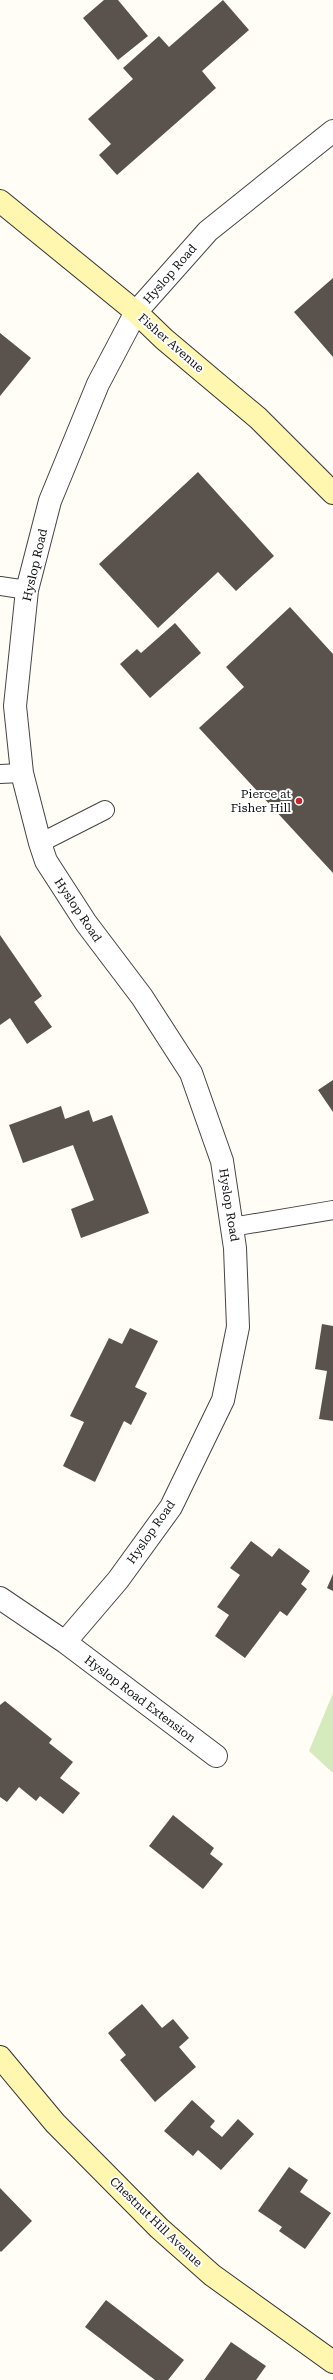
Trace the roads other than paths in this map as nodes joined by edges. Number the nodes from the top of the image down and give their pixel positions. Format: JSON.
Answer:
{"nodes":[{"id":1,"x":333,"y":131,"type":"edge"},
{"id":2,"x":0,"y":201,"type":"edge"},
{"id":3,"x":136,"y":312,"type":"junction"},
{"id":4,"x":333,"y":493,"type":"edge"},
{"id":5,"x":0,"y":586,"type":"edge"},
{"id":6,"x":27,"y":590,"type":"junction"},
{"id":7,"x":22,"y":773,"type":"junction"},
{"id":8,"x":0,"y":774,"type":"edge"},
{"id":9,"x":105,"y":810,"type":"dead end"},
{"id":10,"x":40,"y":843,"type":"junction"},
{"id":11,"x":333,"y":1210,"type":"edge"},
{"id":12,"x":232,"y":1227,"type":"junction"},
{"id":13,"x":0,"y":1598,"type":"edge"},
{"id":14,"x":65,"y":1642,"type":"junction"},
{"id":15,"x":216,"y":1756,"type":"dead end"},
{"id":16,"x":0,"y":2057,"type":"edge"},
{"id":17,"x":333,"y":2362,"type":"edge"}],
"edges":[{"from":1,"to":3,"type":"street","name":"Hyslop Road"},
{"from":2,"to":3,"type":"street","name":"Fisher Avenue"},
{"from":3,"to":4,"type":"street","name":"Fisher Avenue"},
{"from":3,"to":6,"type":"street","name":"Hyslop Road"},
{"from":5,"to":6,"type":"lane"},
{"from":6,"to":7,"type":"street","name":"Hyslop Road"},
{"from":7,"to":8,"type":"lane"},
{"from":7,"to":10,"type":"street","name":"Hyslop Road"},
{"from":9,"to":10,"type":"lane"},
{"from":10,"to":12,"type":"street","name":"Hyslop Road"},
{"from":11,"to":12,"type":"lane"},
{"from":12,"to":14,"type":"street","name":"Hyslop Road"},
{"from":13,"to":14,"type":"street"},
{"from":14,"to":15,"type":"street","name":"Hyslop Road Extension"},
{"from":16,"to":17,"type":"street","name":"Chestnut Hill Avenue"}]}
